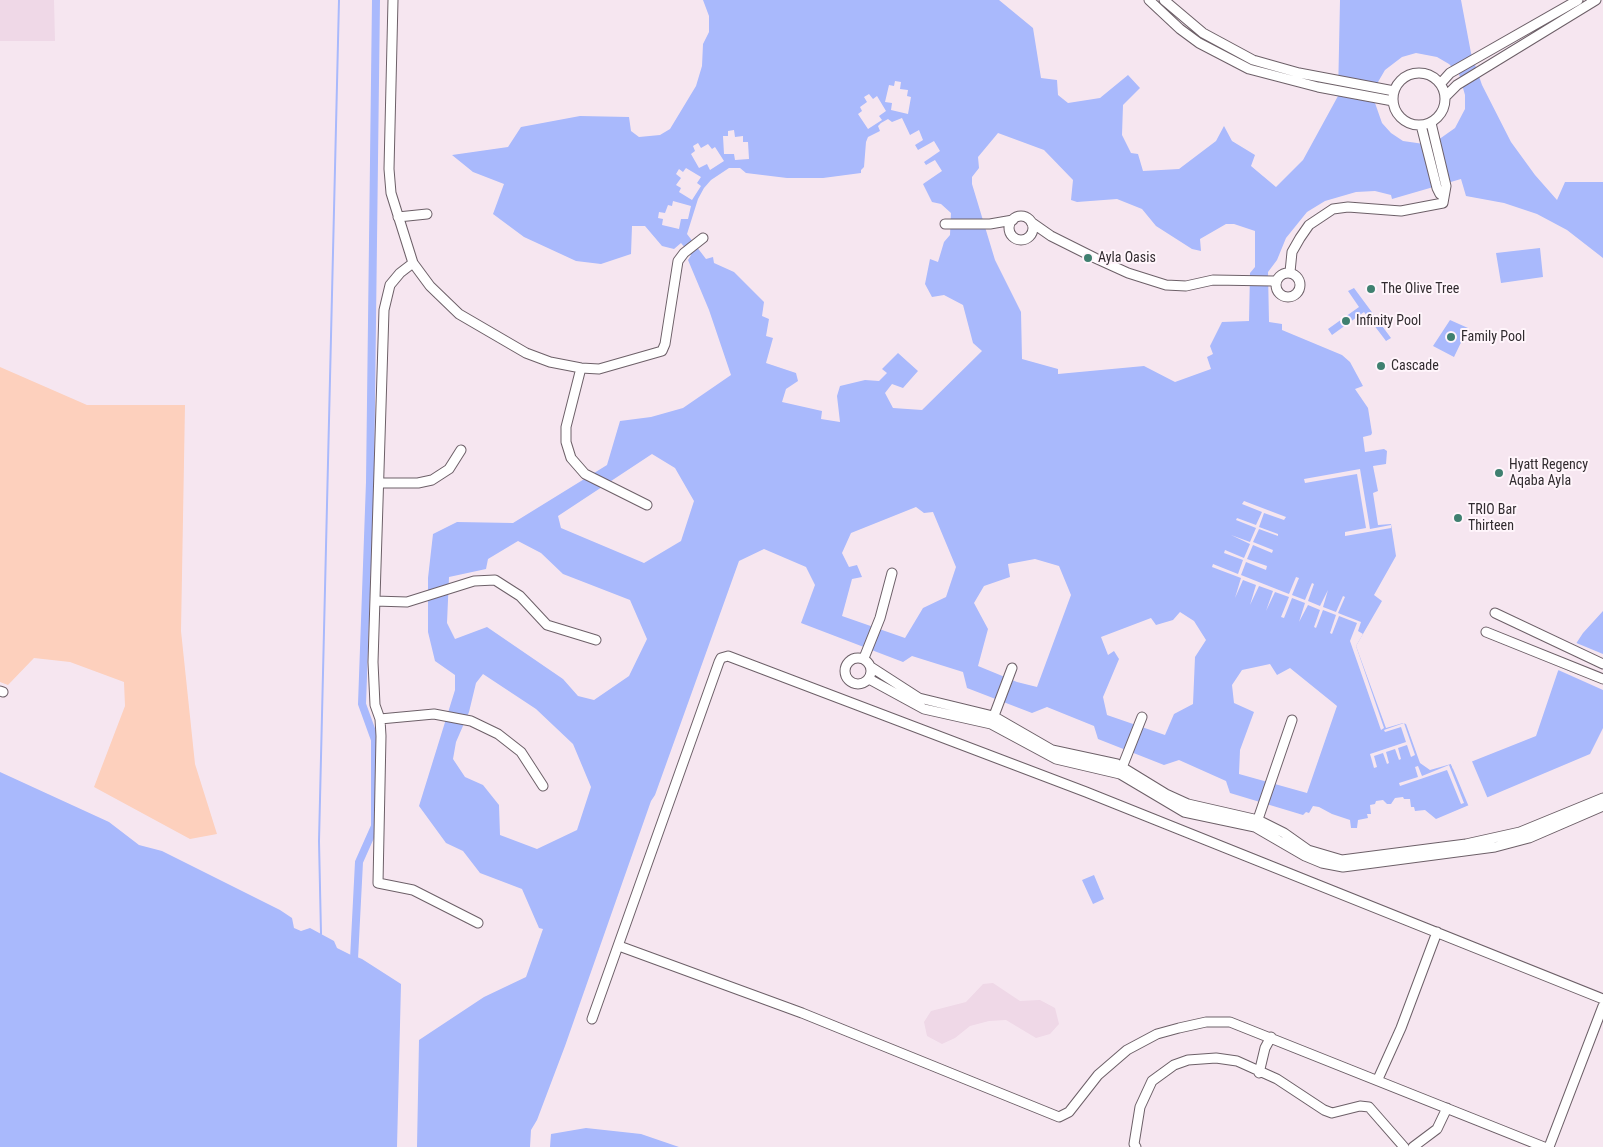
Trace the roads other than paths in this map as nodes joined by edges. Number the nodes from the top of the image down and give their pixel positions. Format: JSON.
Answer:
{"nodes":[{"id":1,"x":393,"y":0,"type":"edge"},
{"id":2,"x":1149,"y":0,"type":"edge"},
{"id":3,"x":1164,"y":0,"type":"edge"},
{"id":4,"x":1578,"y":0,"type":"edge"},
{"id":5,"x":1596,"y":0,"type":"edge"},
{"id":6,"x":1479,"y":56,"type":"junction"},
{"id":7,"x":1485,"y":67,"type":"junction"},
{"id":8,"x":1441,"y":83,"type":"junction"},
{"id":9,"x":1391,"y":90,"type":"junction"},
{"id":10,"x":1446,"y":96,"type":"junction"},
{"id":11,"x":1390,"y":100,"type":"junction"},
{"id":12,"x":1427,"y":127,"type":"junction"},
{"id":13,"x":427,"y":214,"type":"dead end"},
{"id":14,"x":398,"y":217,"type":"junction"},
{"id":15,"x":1013,"y":220,"type":"junction"},
{"id":16,"x":1031,"y":222,"type":"junction"},
{"id":17,"x":945,"y":224,"type":"dead end"},
{"id":18,"x":992,"y":224,"type":"junction"},
{"id":19,"x":1010,"y":232,"type":"junction"},
{"id":20,"x":1051,"y":236,"type":"junction"},
{"id":21,"x":703,"y":238,"type":"dead end"},
{"id":22,"x":1026,"y":239,"type":"junction"},
{"id":23,"x":413,"y":262,"type":"junction"},
{"id":24,"x":1290,"y":272,"type":"junction"},
{"id":25,"x":1274,"y":282,"type":"junction"},
{"id":26,"x":581,"y":368,"type":"junction"},
{"id":27,"x":462,"y":450,"type":"dead end"},
{"id":28,"x":380,"y":483,"type":"junction"},
{"id":29,"x":647,"y":505,"type":"dead end"},
{"id":30,"x":892,"y":573,"type":"dead end"},
{"id":31,"x":375,"y":600,"type":"junction"},
{"id":32,"x":1494,"y":613,"type":"dead end"},
{"id":33,"x":1486,"y":632,"type":"dead end"},
{"id":34,"x":596,"y":640,"type":"dead end"},
{"id":35,"x":866,"y":654,"type":"junction"},
{"id":36,"x":1603,"y":664,"type":"edge"},
{"id":37,"x":872,"y":667,"type":"junction"},
{"id":38,"x":1012,"y":668,"type":"dead end"},
{"id":39,"x":869,"y":679,"type":"junction"},
{"id":40,"x":1603,"y":679,"type":"edge"},
{"id":41,"x":993,"y":716,"type":"junction"},
{"id":42,"x":1142,"y":717,"type":"dead end"},
{"id":43,"x":380,"y":720,"type":"junction"},
{"id":44,"x":1292,"y":720,"type":"dead end"},
{"id":45,"x":1121,"y":770,"type":"junction"},
{"id":46,"x":543,"y":786,"type":"dead end"},
{"id":47,"x":1603,"y":798,"type":"edge"},
{"id":48,"x":1603,"y":806,"type":"edge"},
{"id":49,"x":1256,"y":824,"type":"junction"},
{"id":50,"x":1448,"y":850,"type":"junction"},
{"id":51,"x":478,"y":923,"type":"dead end"},
{"id":52,"x":1437,"y":932,"type":"junction"},
{"id":53,"x":619,"y":946,"type":"junction"},
{"id":54,"x":1603,"y":999,"type":"edge"},
{"id":55,"x":1603,"y":1006,"type":"edge"},
{"id":56,"x":592,"y":1019,"type":"dead end"},
{"id":57,"x":1271,"y":1037,"type":"junction"},
{"id":58,"x":1259,"y":1072,"type":"junction"},
{"id":59,"x":1378,"y":1079,"type":"junction"},
{"id":60,"x":1447,"y":1108,"type":"junction"},
{"id":61,"x":1136,"y":1147,"type":"edge"},
{"id":62,"x":1404,"y":1147,"type":"edge"},
{"id":63,"x":1413,"y":1147,"type":"edge"},
{"id":64,"x":1544,"y":1147,"type":"edge"},
{"id":65,"x":1549,"y":1147,"type":"edge"}],
"edges":[{"from":1,"to":14,"type":"street"},
{"from":2,"to":11,"type":"street"},
{"from":3,"to":9,"type":"street"},
{"from":4,"to":6,"type":"street"},
{"from":5,"to":7,"type":"street"},
{"from":6,"to":7,"type":"street"},
{"from":6,"to":8,"type":"street"},
{"from":7,"to":10,"type":"street"},
{"from":8,"to":9,"type":"street"},
{"from":8,"to":10,"type":"street"},
{"from":9,"to":11,"type":"street"},
{"from":10,"to":12,"type":"street"},
{"from":11,"to":12,"type":"street"},
{"from":12,"to":24,"type":"street"},
{"from":13,"to":14,"type":"street"},
{"from":14,"to":23,"type":"street"},
{"from":15,"to":16,"type":"street"},
{"from":15,"to":18,"type":"street"},
{"from":15,"to":19,"type":"street"},
{"from":16,"to":20,"type":"street"},
{"from":16,"to":22,"type":"street"},
{"from":17,"to":18,"type":"street"},
{"from":18,"to":19,"type":"street"},
{"from":19,"to":22,"type":"street"},
{"from":20,"to":22,"type":"street"},
{"from":20,"to":25,"type":"street"},
{"from":21,"to":26,"type":"street"},
{"from":23,"to":26,"type":"street"},
{"from":23,"to":28,"type":"street"},
{"from":24,"to":25,"type":"street"},
{"from":24,"to":25,"type":"street"},
{"from":26,"to":29,"type":"street"},
{"from":27,"to":28,"type":"street"},
{"from":28,"to":31,"type":"street"},
{"from":30,"to":35,"type":"street"},
{"from":31,"to":34,"type":"street"},
{"from":31,"to":43,"type":"street"},
{"from":32,"to":36,"type":"street"},
{"from":33,"to":40,"type":"street"},
{"from":35,"to":37,"type":"street"},
{"from":35,"to":39,"type":"street"},
{"from":37,"to":39,"type":"street"},
{"from":37,"to":41,"type":"street"},
{"from":38,"to":41,"type":"street"},
{"from":39,"to":41,"type":"street"},
{"from":41,"to":45,"type":"street"},
{"from":42,"to":45,"type":"street"},
{"from":43,"to":46,"type":"street"},
{"from":43,"to":51,"type":"street"},
{"from":44,"to":49,"type":"street"},
{"from":45,"to":49,"type":"street"},
{"from":47,"to":50,"type":"street"},
{"from":48,"to":50,"type":"street"},
{"from":49,"to":50,"type":"street"},
{"from":52,"to":53,"type":"street"},
{"from":52,"to":54,"type":"street"},
{"from":52,"to":59,"type":"street"},
{"from":53,"to":56,"type":"street"},
{"from":53,"to":57,"type":"street"},
{"from":55,"to":65,"type":"street"},
{"from":57,"to":58,"type":"street"},
{"from":57,"to":59,"type":"street"},
{"from":58,"to":61,"type":"street"},
{"from":58,"to":62,"type":"street"},
{"from":59,"to":60,"type":"street"},
{"from":60,"to":63,"type":"street"},
{"from":60,"to":64,"type":"street"}]}
